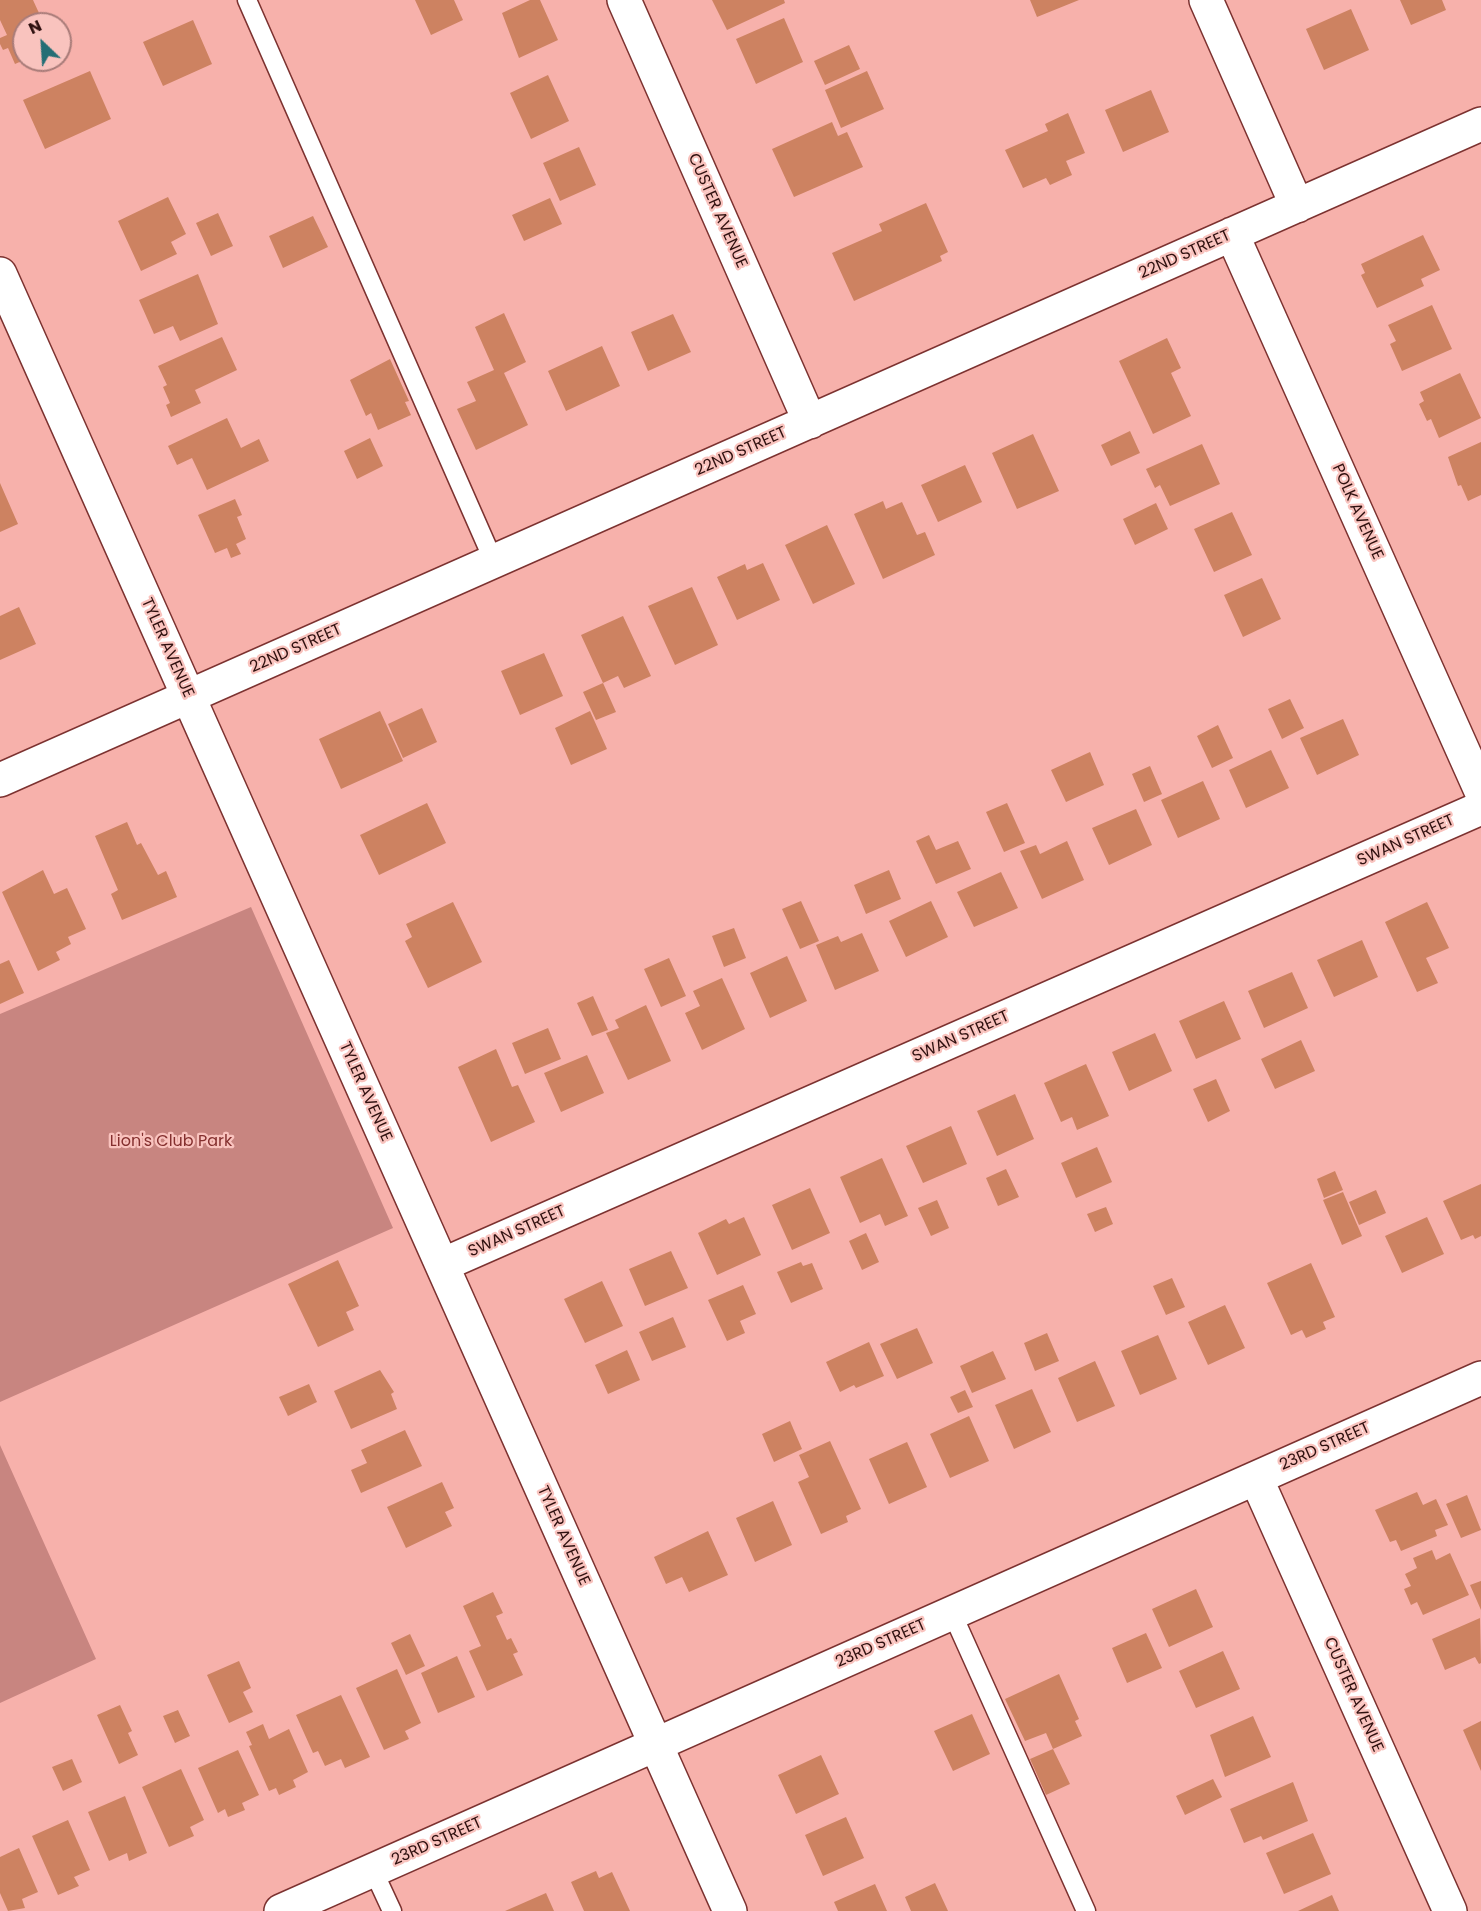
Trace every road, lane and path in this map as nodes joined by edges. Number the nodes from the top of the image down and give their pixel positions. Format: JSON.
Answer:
{"nodes":[{"id":1,"x":247,"y":0,"type":"edge"},
{"id":2,"x":624,"y":0,"type":"edge"},
{"id":3,"x":1206,"y":0,"type":"edge"},
{"id":4,"x":1481,"y":124,"type":"edge"},
{"id":5,"x":1297,"y":206,"type":"junction"},
{"id":6,"x":1232,"y":234,"type":"junction"},
{"id":7,"x":0,"y":274,"type":"edge"},
{"id":8,"x":810,"y":422,"type":"junction"},
{"id":9,"x":494,"y":562,"type":"junction"},
{"id":10,"x":188,"y":697,"type":"junction"},
{"id":11,"x":1474,"y":753,"type":"edge"},
{"id":12,"x":0,"y":780,"type":"edge"},
{"id":13,"x":1481,"y":791,"type":"edge"},
{"id":14,"x":1481,"y":808,"type":"edge"},
{"id":15,"x":442,"y":1265,"type":"junction"},
{"id":16,"x":1481,"y":1378,"type":"edge"},
{"id":17,"x":1256,"y":1478,"type":"junction"},
{"id":18,"x":952,"y":1613,"type":"junction"},
{"id":19,"x":656,"y":1745,"type":"junction"},
{"id":20,"x":374,"y":1870,"type":"junction"},
{"id":21,"x":281,"y":1911,"type":"edge"},
{"id":22,"x":392,"y":1911,"type":"edge"},
{"id":23,"x":730,"y":1911,"type":"edge"},
{"id":24,"x":1086,"y":1911,"type":"edge"},
{"id":25,"x":1450,"y":1911,"type":"edge"}],
"edges":[{"from":1,"to":9,"type":"lane"},
{"from":2,"to":8,"type":"street","name":"CUSTER AVENUE"},
{"from":3,"to":5,"type":"street"},
{"from":4,"to":5,"type":"street","name":"22ND STREET"},
{"from":5,"to":6,"type":"street","name":"22ND STREET"},
{"from":6,"to":8,"type":"street","name":"22ND STREET"},
{"from":6,"to":11,"type":"street","name":"POLK AVENUE"},
{"from":7,"to":10,"type":"street","name":"TYLER AVENUE"},
{"from":8,"to":9,"type":"street","name":"22ND STREET"},
{"from":9,"to":10,"type":"street","name":"22ND STREET"},
{"from":10,"to":12,"type":"street","name":"22ND STREET"},
{"from":10,"to":15,"type":"street","name":"TYLER AVENUE"},
{"from":11,"to":13,"type":"street","name":"POLK AVENUE"},
{"from":14,"to":15,"type":"street","name":"SWAN STREET"},
{"from":15,"to":19,"type":"street","name":"TYLER AVENUE"},
{"from":16,"to":17,"type":"street","name":"23RD STREET"},
{"from":17,"to":18,"type":"street","name":"23RD STREET"},
{"from":17,"to":25,"type":"street","name":"CUSTER AVENUE"},
{"from":18,"to":19,"type":"street","name":"23RD STREET"},
{"from":18,"to":24,"type":"lane"},
{"from":19,"to":20,"type":"street","name":"23RD STREET"},
{"from":19,"to":23,"type":"street","name":"TYLER AVENUE"},
{"from":20,"to":21,"type":"street","name":"23RD STREET"},
{"from":20,"to":22,"type":"lane"}]}
